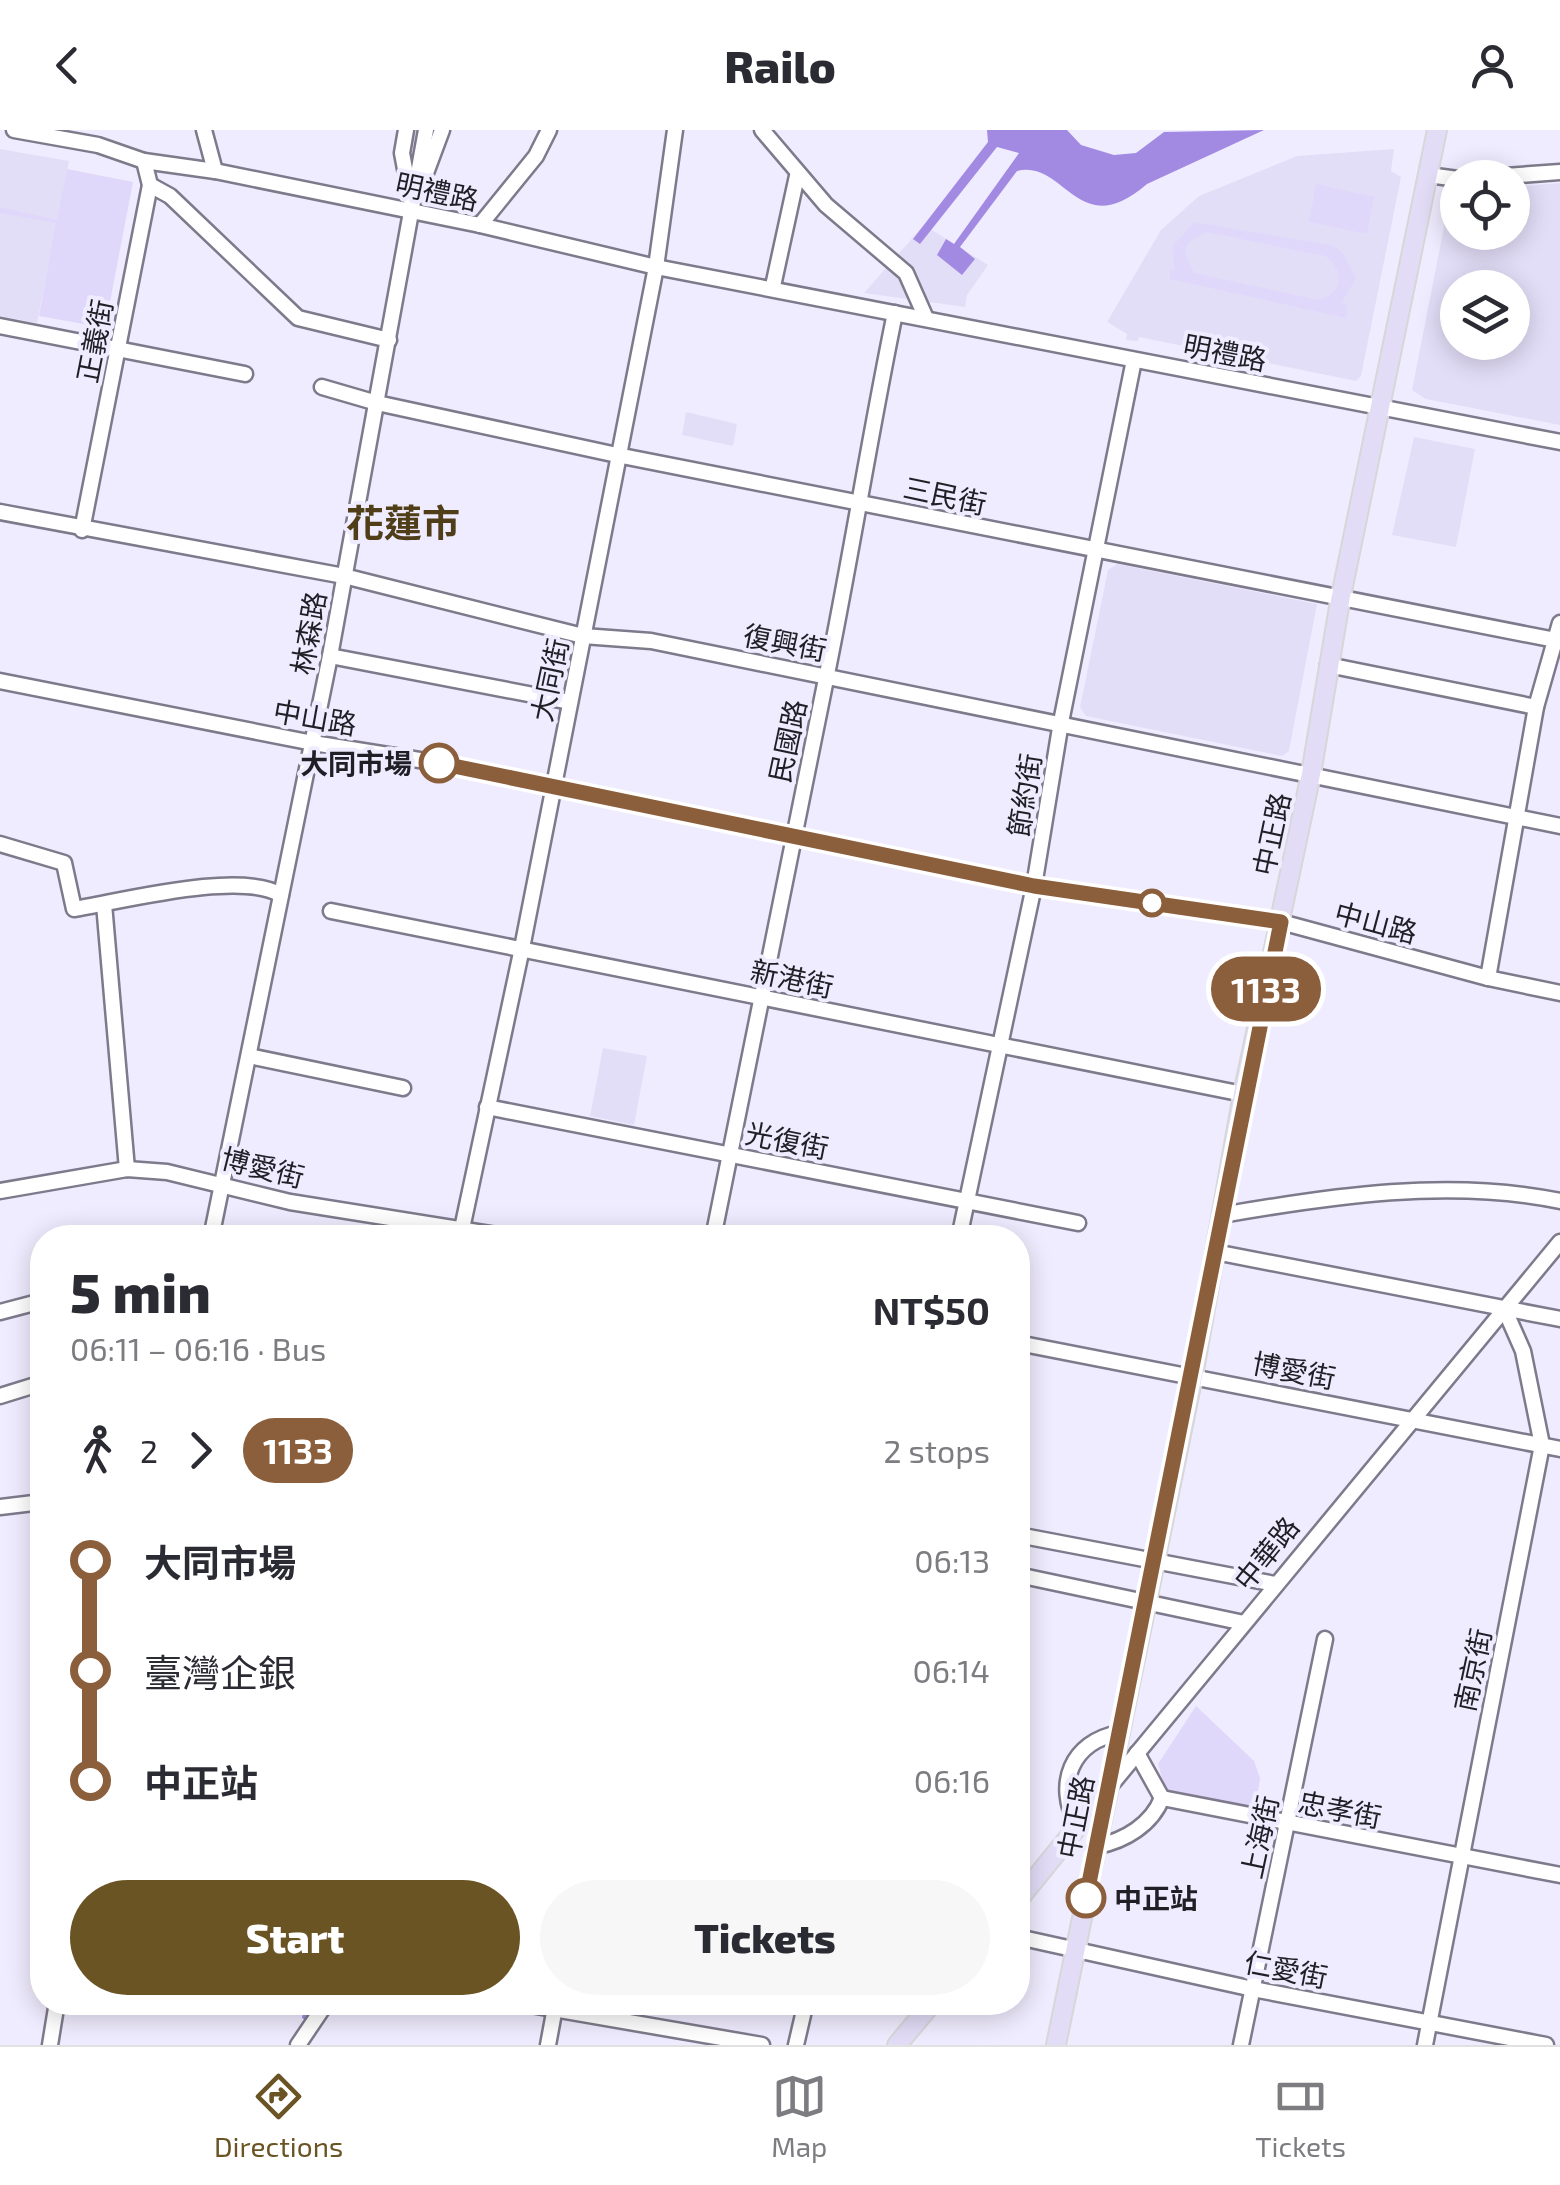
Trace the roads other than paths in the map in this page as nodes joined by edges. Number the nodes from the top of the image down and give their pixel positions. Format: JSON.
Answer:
{"nodes":[{"id":1,"x":14,"y":130,"type":"edge"},
{"id":2,"x":80,"y":130,"type":"edge"},
{"id":3,"x":204,"y":130,"type":"edge"},
{"id":4,"x":406,"y":130,"type":"edge"},
{"id":5,"x":426,"y":130,"type":"edge"},
{"id":6,"x":442,"y":130,"type":"edge"},
{"id":7,"x":549,"y":130,"type":"edge"},
{"id":8,"x":675,"y":130,"type":"edge"},
{"id":9,"x":762,"y":130,"type":"edge"},
{"id":10,"x":1437,"y":130,"type":"edge"},
{"id":11,"x":98,"y":145,"type":"junction"},
{"id":12,"x":144,"y":162,"type":"junction"},
{"id":13,"x":215,"y":171,"type":"junction"},
{"id":14,"x":1560,"y":172,"type":"edge"},
{"id":15,"x":1530,"y":174,"type":"edge"},
{"id":16,"x":1428,"y":175,"type":"junction"},
{"id":17,"x":797,"y":176,"type":"junction"},
{"id":18,"x":1440,"y":177,"type":"edge"},
{"id":19,"x":150,"y":184,"type":"junction"},
{"id":20,"x":412,"y":212,"type":"junction"},
{"id":21,"x":480,"y":226,"type":"junction"},
{"id":22,"x":656,"y":266,"type":"junction"},
{"id":23,"x":773,"y":286,"type":"junction"},
{"id":24,"x":888,"y":311,"type":"junction"},
{"id":25,"x":926,"y":316,"type":"junction"},
{"id":26,"x":0,"y":326,"type":"edge"},
{"id":27,"x":389,"y":340,"type":"junction"},
{"id":28,"x":118,"y":347,"type":"junction"},
{"id":29,"x":1134,"y":360,"type":"junction"},
{"id":30,"x":245,"y":374,"type":"dead end"},
{"id":31,"x":322,"y":387,"type":"dead end"},
{"id":32,"x":377,"y":403,"type":"junction"},
{"id":33,"x":1382,"y":407,"type":"junction"},
{"id":34,"x":1560,"y":442,"type":"edge"},
{"id":35,"x":617,"y":455,"type":"junction"},
{"id":36,"x":857,"y":502,"type":"junction"},
{"id":37,"x":0,"y":512,"type":"edge"},
{"id":38,"x":82,"y":530,"type":"junction"},
{"id":39,"x":1098,"y":554,"type":"junction"},
{"id":40,"x":344,"y":576,"type":"junction"},
{"id":41,"x":1340,"y":601,"type":"junction"},
{"id":42,"x":1560,"y":622,"type":"edge"},
{"id":43,"x":583,"y":636,"type":"junction"},
{"id":44,"x":1558,"y":641,"type":"edge"},
{"id":45,"x":330,"y":656,"type":"junction"},
{"id":46,"x":1328,"y":665,"type":"junction"},
{"id":47,"x":827,"y":676,"type":"junction"},
{"id":48,"x":0,"y":681,"type":"edge"},
{"id":49,"x":570,"y":702,"type":"junction"},
{"id":50,"x":1536,"y":706,"type":"junction"},
{"id":51,"x":1061,"y":722,"type":"junction"},
{"id":52,"x":313,"y":743,"type":"junction"},
{"id":53,"x":1311,"y":774,"type":"junction"},
{"id":54,"x":552,"y":788,"type":"junction"},
{"id":55,"x":1513,"y":817,"type":"junction"},
{"id":56,"x":1560,"y":826,"type":"edge"},
{"id":57,"x":792,"y":834,"type":"junction"},
{"id":58,"x":0,"y":844,"type":"edge"},
{"id":59,"x":1034,"y":886,"type":"junction"},
{"id":60,"x":281,"y":896,"type":"junction"},
{"id":61,"x":104,"y":904,"type":"junction"},
{"id":62,"x":331,"y":912,"type":"dead end"},
{"id":63,"x":1281,"y":922,"type":"junction"},
{"id":64,"x":522,"y":948,"type":"junction"},
{"id":65,"x":1488,"y":978,"type":"junction"},
{"id":66,"x":1560,"y":992,"type":"edge"},
{"id":67,"x":764,"y":998,"type":"junction"},
{"id":68,"x":998,"y":1046,"type":"junction"},
{"id":69,"x":249,"y":1056,"type":"junction"},
{"id":70,"x":402,"y":1088,"type":"dead end"},
{"id":71,"x":1243,"y":1094,"type":"junction"},
{"id":72,"x":487,"y":1107,"type":"junction"},
{"id":73,"x":729,"y":1154,"type":"junction"},
{"id":74,"x":127,"y":1168,"type":"junction"},
{"id":75,"x":222,"y":1182,"type":"junction"},
{"id":76,"x":0,"y":1191,"type":"edge"},
{"id":77,"x":1560,"y":1201,"type":"edge"},
{"id":78,"x":966,"y":1202,"type":"junction"},
{"id":79,"x":1222,"y":1215,"type":"junction"},
{"id":80,"x":1078,"y":1223,"type":"dead end"},
{"id":81,"x":214,"y":1225,"type":"edge"},
{"id":82,"x":421,"y":1225,"type":"edge"},
{"id":83,"x":462,"y":1225,"type":"edge"},
{"id":84,"x":715,"y":1225,"type":"edge"},
{"id":85,"x":962,"y":1225,"type":"edge"},
{"id":86,"x":1560,"y":1242,"type":"edge"},
{"id":87,"x":1215,"y":1252,"type":"junction"},
{"id":88,"x":30,"y":1304,"type":"edge"},
{"id":89,"x":1504,"y":1308,"type":"junction"},
{"id":90,"x":0,"y":1312,"type":"edge"},
{"id":91,"x":1560,"y":1319,"type":"edge"},
{"id":92,"x":1030,"y":1346,"type":"edge"},
{"id":93,"x":1193,"y":1376,"type":"junction"},
{"id":94,"x":30,"y":1387,"type":"edge"},
{"id":95,"x":0,"y":1396,"type":"edge"},
{"id":96,"x":1410,"y":1418,"type":"junction"},
{"id":97,"x":1542,"y":1445,"type":"junction"},
{"id":98,"x":1560,"y":1449,"type":"edge"},
{"id":99,"x":30,"y":1503,"type":"edge"},
{"id":100,"x":0,"y":1507,"type":"edge"},
{"id":101,"x":1030,"y":1537,"type":"edge"},
{"id":102,"x":1152,"y":1562,"type":"junction"},
{"id":103,"x":1030,"y":1577,"type":"edge"},
{"id":104,"x":1275,"y":1584,"type":"junction"},
{"id":105,"x":1144,"y":1600,"type":"junction"},
{"id":106,"x":1244,"y":1624,"type":"junction"},
{"id":107,"x":1325,"y":1640,"type":"dead end"},
{"id":108,"x":1119,"y":1733,"type":"junction"},
{"id":109,"x":1137,"y":1753,"type":"junction"},
{"id":110,"x":1108,"y":1789,"type":"junction"},
{"id":111,"x":1162,"y":1798,"type":"junction"},
{"id":112,"x":1077,"y":1825,"type":"junction"},
{"id":113,"x":1287,"y":1825,"type":"junction"},
{"id":114,"x":1097,"y":1846,"type":"junction"},
{"id":115,"x":1460,"y":1858,"type":"junction"},
{"id":116,"x":1560,"y":1876,"type":"edge"},
{"id":117,"x":1030,"y":1885,"type":"edge"},
{"id":118,"x":1030,"y":1940,"type":"edge"},
{"id":119,"x":1076,"y":1950,"type":"junction"},
{"id":120,"x":1253,"y":1989,"type":"junction"},
{"id":121,"x":55,"y":2015,"type":"edge"},
{"id":122,"x":318,"y":2015,"type":"edge"},
{"id":123,"x":553,"y":2015,"type":"edge"},
{"id":124,"x":603,"y":2015,"type":"edge"},
{"id":125,"x":803,"y":2015,"type":"edge"},
{"id":126,"x":922,"y":2015,"type":"edge"},
{"id":127,"x":1430,"y":2022,"type":"junction"},
{"id":128,"x":50,"y":2045,"type":"edge"},
{"id":129,"x":298,"y":2045,"type":"edge"},
{"id":130,"x":548,"y":2045,"type":"edge"},
{"id":131,"x":762,"y":2045,"type":"edge"},
{"id":132,"x":796,"y":2045,"type":"edge"},
{"id":133,"x":897,"y":2045,"type":"edge"},
{"id":134,"x":1056,"y":2045,"type":"edge"},
{"id":135,"x":1241,"y":2045,"type":"edge"},
{"id":136,"x":1425,"y":2045,"type":"edge"},
{"id":137,"x":1546,"y":2045,"type":"edge"}],
"edges":[{"from":1,"to":11,"type":"street","name":"明禮路"},
{"from":2,"to":11,"type":"street"},
{"from":3,"to":13,"type":"street"},
{"from":4,"to":20,"type":"street","name":"林森路"},
{"from":5,"to":20,"type":"street","name":"林森路"},
{"from":6,"to":20,"type":"street","name":"林森路"},
{"from":7,"to":21,"type":"street"},
{"from":8,"to":22,"type":"street","name":"大同街"},
{"from":9,"to":17,"type":"street"},
{"from":10,"to":16,"type":"main road","name":"中正路"},
{"from":11,"to":12,"type":"street","name":"明禮路"},
{"from":12,"to":13,"type":"street","name":"明禮路"},
{"from":12,"to":19,"type":"street","name":"正義街"},
{"from":13,"to":20,"type":"street","name":"明禮路"},
{"from":14,"to":15,"type":"street"},
{"from":16,"to":18,"type":"street"},
{"from":16,"to":33,"type":"main road","name":"中正路"},
{"from":17,"to":23,"type":"street"},
{"from":17,"to":25,"type":"street"},
{"from":19,"to":27,"type":"street"},
{"from":19,"to":28,"type":"street","name":"正義街"},
{"from":20,"to":21,"type":"street","name":"明禮路"},
{"from":20,"to":27,"type":"street","name":"林森路"},
{"from":21,"to":22,"type":"street","name":"明禮路"},
{"from":22,"to":23,"type":"street","name":"明禮路"},
{"from":22,"to":35,"type":"street","name":"大同街"},
{"from":23,"to":24,"type":"street","name":"明禮路"},
{"from":24,"to":25,"type":"street","name":"明禮路"},
{"from":24,"to":36,"type":"street","name":"民國路"},
{"from":25,"to":29,"type":"street","name":"明禮路"},
{"from":26,"to":28,"type":"street"},
{"from":27,"to":32,"type":"street","name":"林森路"},
{"from":28,"to":30,"type":"street"},
{"from":28,"to":38,"type":"street","name":"正義街"},
{"from":29,"to":33,"type":"street","name":"明禮路"},
{"from":29,"to":39,"type":"street","name":"節約街"},
{"from":31,"to":32,"type":"street","name":"三民街"},
{"from":32,"to":35,"type":"street","name":"三民街"},
{"from":32,"to":40,"type":"street","name":"林森路"},
{"from":33,"to":34,"type":"street","name":"明禮路"},
{"from":33,"to":41,"type":"main road","name":"中正路"},
{"from":35,"to":36,"type":"street","name":"三民街"},
{"from":35,"to":43,"type":"street","name":"大同街"},
{"from":36,"to":39,"type":"street","name":"三民街"},
{"from":36,"to":47,"type":"street","name":"民國路"},
{"from":37,"to":38,"type":"street","name":"復興街"},
{"from":38,"to":40,"type":"street","name":"復興街"},
{"from":39,"to":41,"type":"street","name":"三民街"},
{"from":39,"to":51,"type":"street","name":"節約街"},
{"from":40,"to":43,"type":"street","name":"復興街"},
{"from":40,"to":45,"type":"street","name":"林森路"},
{"from":41,"to":44,"type":"street","name":"三民街"},
{"from":41,"to":46,"type":"main road","name":"中正路"},
{"from":42,"to":44,"type":"street"},
{"from":43,"to":47,"type":"street","name":"復興街"},
{"from":43,"to":49,"type":"street","name":"大同街"},
{"from":44,"to":50,"type":"street"},
{"from":45,"to":49,"type":"street"},
{"from":45,"to":52,"type":"street","name":"林森路"},
{"from":46,"to":50,"type":"street"},
{"from":46,"to":53,"type":"main road","name":"中正路"},
{"from":47,"to":51,"type":"street","name":"復興街"},
{"from":47,"to":57,"type":"street","name":"民國路"},
{"from":48,"to":52,"type":"street","name":"中山路"},
{"from":49,"to":54,"type":"street","name":"大同街"},
{"from":50,"to":55,"type":"street"},
{"from":51,"to":53,"type":"street","name":"復興街"},
{"from":51,"to":59,"type":"street","name":"節約街"},
{"from":52,"to":54,"type":"street","name":"中山路"},
{"from":52,"to":60,"type":"street","name":"林森路"},
{"from":53,"to":55,"type":"street","name":"復興街"},
{"from":53,"to":63,"type":"main road","name":"中正路"},
{"from":54,"to":57,"type":"street","name":"中山路"},
{"from":54,"to":64,"type":"street","name":"大同街"},
{"from":55,"to":56,"type":"street","name":"復興街"},
{"from":55,"to":65,"type":"street"},
{"from":57,"to":59,"type":"street","name":"中山路"},
{"from":57,"to":67,"type":"street","name":"民國路"},
{"from":58,"to":61,"type":"street"},
{"from":59,"to":63,"type":"street","name":"中山路"},
{"from":59,"to":68,"type":"street","name":"節約街"},
{"from":60,"to":61,"type":"street"},
{"from":60,"to":69,"type":"street","name":"林森路"},
{"from":61,"to":74,"type":"street"},
{"from":62,"to":64,"type":"street","name":"新港街"},
{"from":63,"to":65,"type":"street","name":"中山路"},
{"from":63,"to":71,"type":"main road","name":"中正路"},
{"from":64,"to":67,"type":"street","name":"新港街"},
{"from":64,"to":72,"type":"street","name":"大同街"},
{"from":65,"to":66,"type":"street","name":"中山路"},
{"from":67,"to":68,"type":"street","name":"新港街"},
{"from":67,"to":73,"type":"street","name":"民國路"},
{"from":68,"to":71,"type":"street","name":"新港街"},
{"from":68,"to":78,"type":"street","name":"節約街"},
{"from":69,"to":70,"type":"street"},
{"from":69,"to":75,"type":"street","name":"林森路"},
{"from":71,"to":79,"type":"main road","name":"中正路"},
{"from":72,"to":73,"type":"street","name":"光復街"},
{"from":72,"to":83,"type":"street","name":"大同街"},
{"from":73,"to":78,"type":"street","name":"光復街"},
{"from":73,"to":84,"type":"street","name":"民國路"},
{"from":74,"to":75,"type":"street","name":"博愛街"},
{"from":74,"to":76,"type":"street","name":"博愛街"},
{"from":75,"to":81,"type":"street","name":"林森路"},
{"from":75,"to":82,"type":"street","name":"博愛街"},
{"from":77,"to":79,"type":"street"},
{"from":78,"to":80,"type":"street","name":"光復街"},
{"from":78,"to":85,"type":"street","name":"節約街"},
{"from":79,"to":87,"type":"main road","name":"中正路"},
{"from":86,"to":89,"type":"street","name":"中華路"},
{"from":87,"to":89,"type":"street"},
{"from":87,"to":93,"type":"main road","name":"中正路"},
{"from":88,"to":90,"type":"street"},
{"from":89,"to":91,"type":"street"},
{"from":89,"to":96,"type":"street","name":"中華路"},
{"from":89,"to":97,"type":"street","name":"南京街"},
{"from":92,"to":93,"type":"street","name":"博愛街"},
{"from":93,"to":96,"type":"street","name":"博愛街"},
{"from":93,"to":102,"type":"main road","name":"中正路"},
{"from":94,"to":95,"type":"street"},
{"from":96,"to":97,"type":"street","name":"博愛街"},
{"from":96,"to":104,"type":"street","name":"中華路"},
{"from":97,"to":98,"type":"street","name":"博愛街"},
{"from":97,"to":115,"type":"street","name":"南京街"},
{"from":99,"to":100,"type":"street"},
{"from":101,"to":102,"type":"street"},
{"from":102,"to":104,"type":"street"},
{"from":102,"to":105,"type":"main road","name":"中正路"},
{"from":103,"to":105,"type":"street"},
{"from":104,"to":106,"type":"street","name":"中華路"},
{"from":105,"to":106,"type":"street"},
{"from":105,"to":108,"type":"main road","name":"中正路"},
{"from":106,"to":109,"type":"street","name":"中華路"},
{"from":107,"to":113,"type":"street","name":"上海街"},
{"from":108,"to":110,"type":"main road","name":"中正路"},
{"from":108,"to":112,"type":"street"},
{"from":109,"to":110,"type":"street","name":"中華路"},
{"from":109,"to":111,"type":"street"},
{"from":110,"to":112,"type":"main road","name":"中華路"},
{"from":110,"to":114,"type":"main road","name":"中正路"},
{"from":111,"to":113,"type":"street","name":"忠孝街"},
{"from":111,"to":114,"type":"street"},
{"from":112,"to":117,"type":"main road","name":"中華路"},
{"from":113,"to":115,"type":"street","name":"忠孝街"},
{"from":113,"to":120,"type":"street","name":"上海街"},
{"from":114,"to":119,"type":"main road","name":"中正路"},
{"from":115,"to":116,"type":"street","name":"忠孝街"},
{"from":115,"to":127,"type":"street","name":"南京街"},
{"from":118,"to":119,"type":"street","name":"仁愛街"},
{"from":119,"to":120,"type":"street","name":"仁愛街"},
{"from":119,"to":134,"type":"main road","name":"中正路"},
{"from":120,"to":127,"type":"street","name":"仁愛街"},
{"from":120,"to":135,"type":"street","name":"上海街"},
{"from":121,"to":128,"type":"street"},
{"from":122,"to":129,"type":"street"},
{"from":123,"to":130,"type":"street"},
{"from":124,"to":131,"type":"street"},
{"from":125,"to":132,"type":"street"},
{"from":126,"to":133,"type":"main road"},
{"from":127,"to":136,"type":"street","name":"南京街"},
{"from":127,"to":137,"type":"street","name":"仁愛街"}]}
